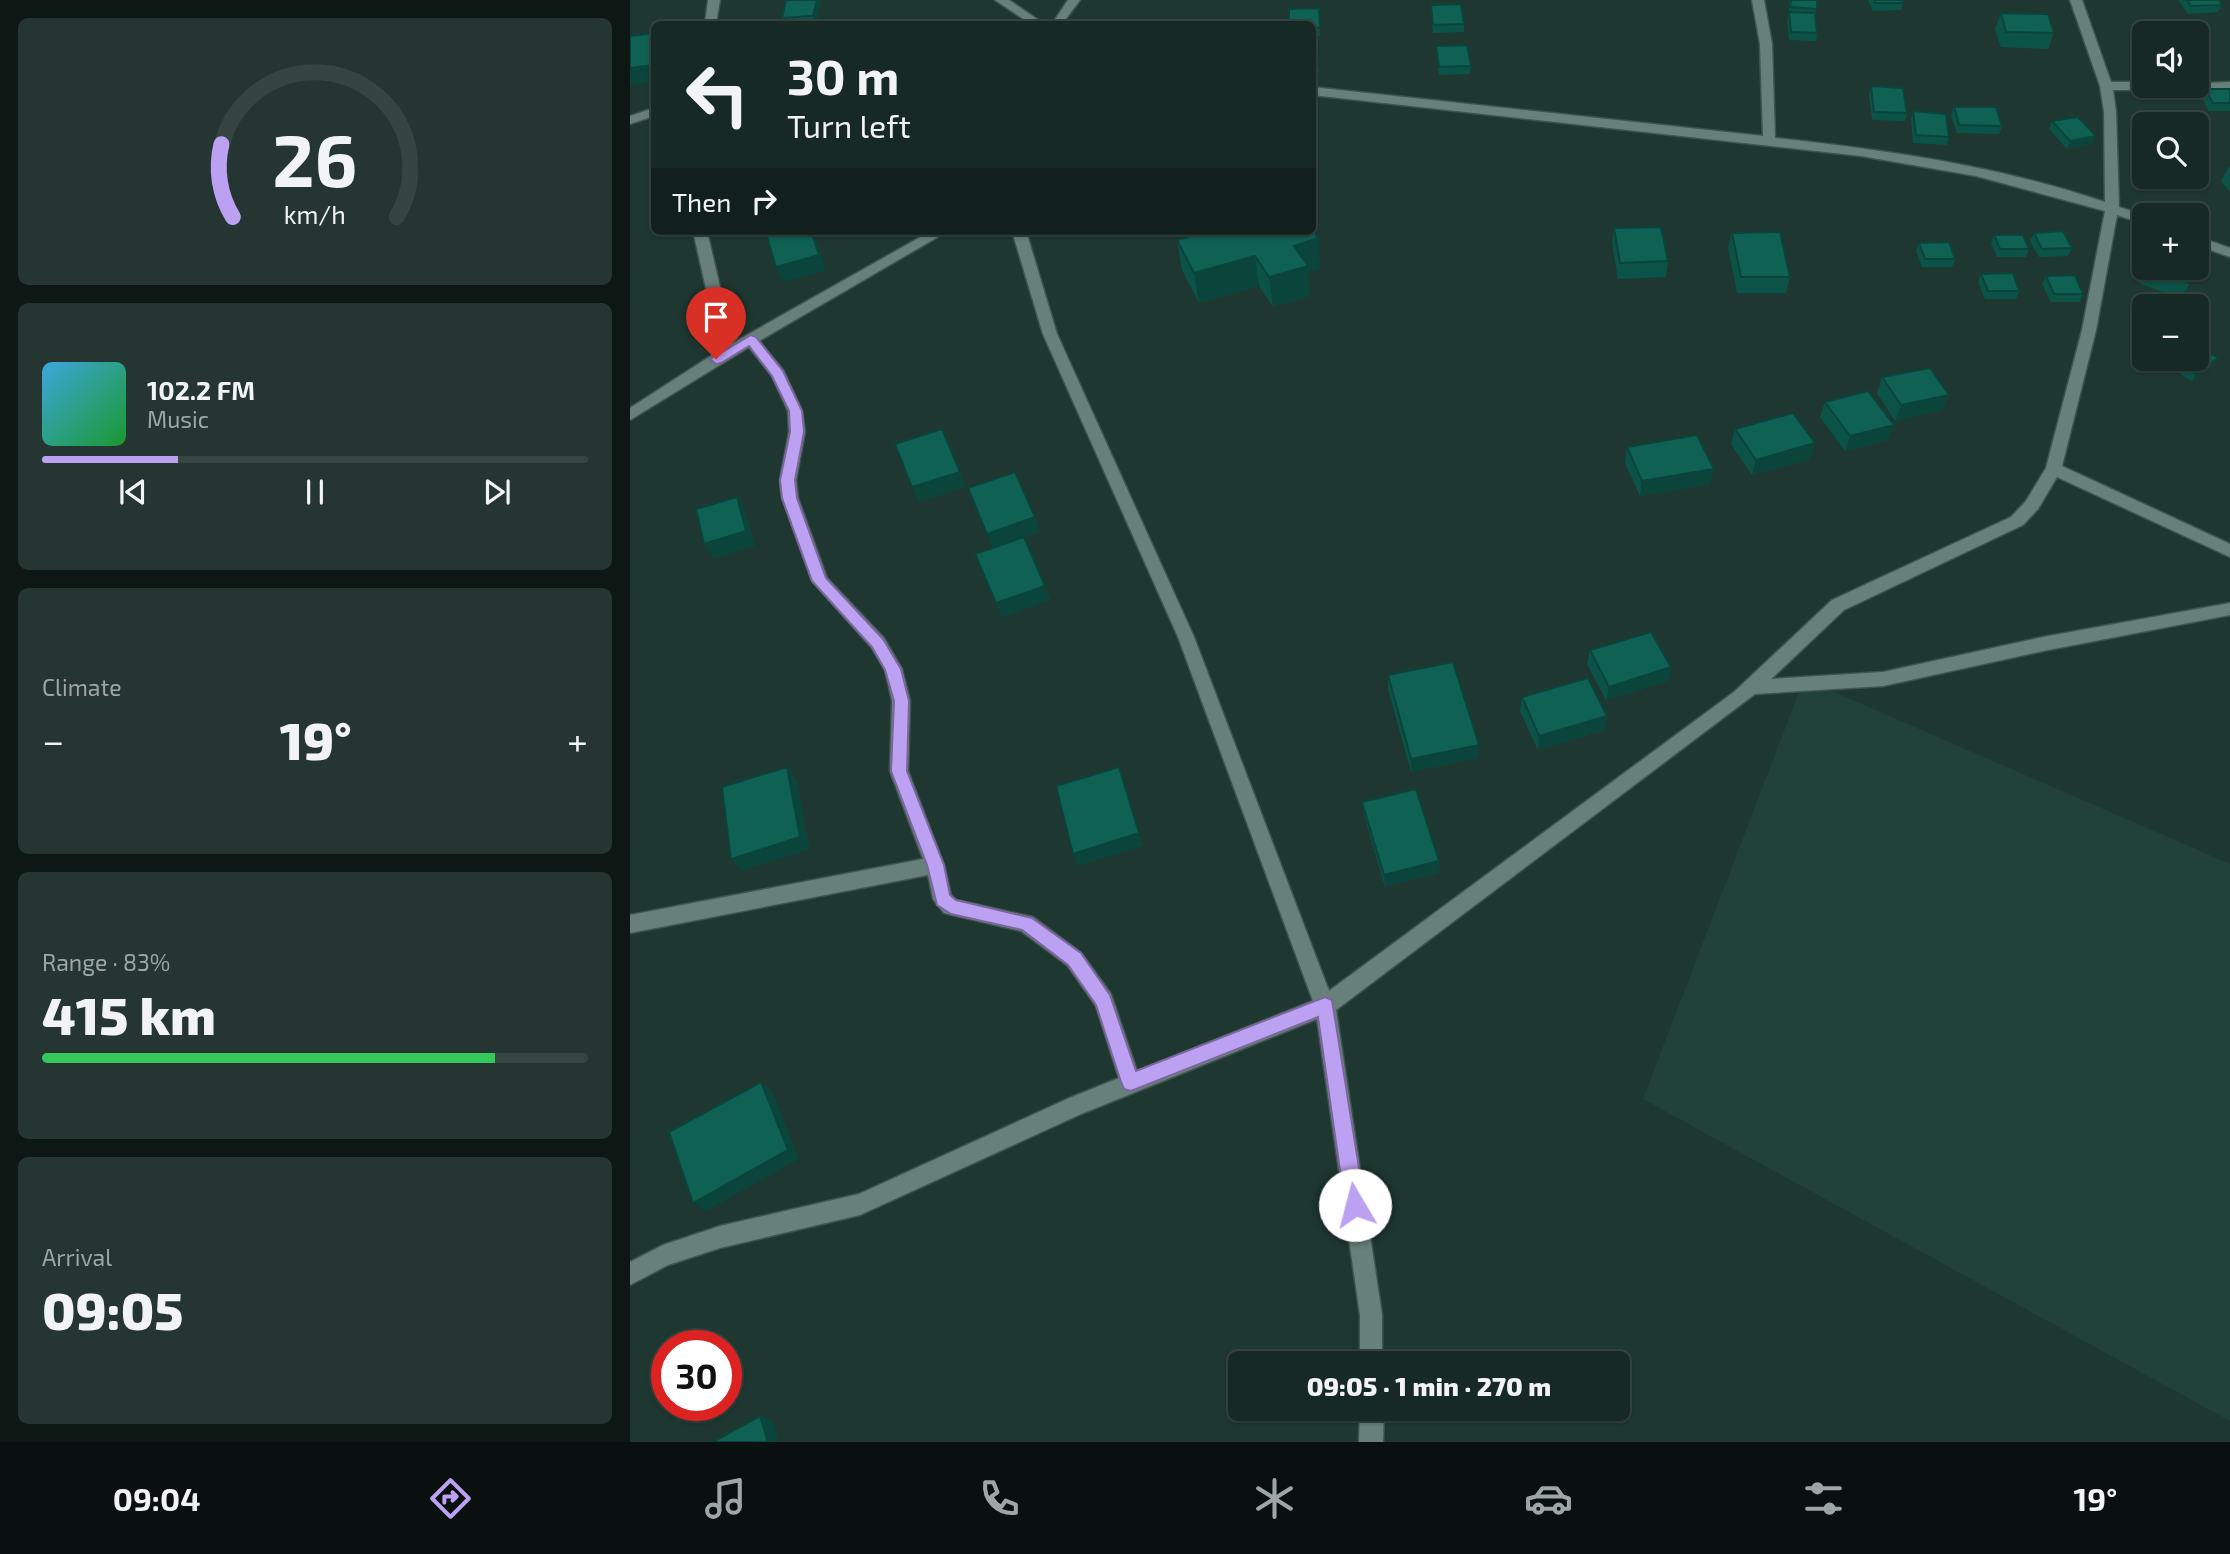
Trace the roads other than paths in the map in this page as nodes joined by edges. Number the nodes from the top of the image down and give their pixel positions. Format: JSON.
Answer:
{"nodes":[{"id":1,"x":715,"y":0,"type":"edge"},
{"id":2,"x":1001,"y":0,"type":"edge"},
{"id":3,"x":1074,"y":0,"type":"edge"},
{"id":4,"x":1758,"y":0,"type":"edge"},
{"id":5,"x":2076,"y":0,"type":"edge"},
{"id":6,"x":712,"y":21,"type":"edge"},
{"id":7,"x":1033,"y":21,"type":"edge"},
{"id":8,"x":1059,"y":21,"type":"edge"},
{"id":9,"x":2106,"y":86,"type":"junction"},
{"id":10,"x":2230,"y":86,"type":"edge"},
{"id":11,"x":1316,"y":91,"type":"edge"},
{"id":12,"x":651,"y":113,"type":"edge"},
{"id":13,"x":630,"y":120,"type":"edge"},
{"id":14,"x":1769,"y":141,"type":"junction"},
{"id":15,"x":2112,"y":208,"type":"junction"},
{"id":16,"x":2132,"y":216,"type":"edge"},
{"id":17,"x":701,"y":235,"type":"edge"},
{"id":18,"x":935,"y":235,"type":"edge"},
{"id":19,"x":1020,"y":235,"type":"edge"},
{"id":20,"x":2209,"y":245,"type":"edge"},
{"id":21,"x":2230,"y":253,"type":"edge"},
{"id":22,"x":751,"y":340,"type":"junction"},
{"id":23,"x":728,"y":353,"type":"junction"},
{"id":24,"x":630,"y":415,"type":"edge"},
{"id":25,"x":2054,"y":469,"type":"junction"},
{"id":26,"x":2230,"y":551,"type":"edge"},
{"id":27,"x":2230,"y":609,"type":"edge"},
{"id":28,"x":1751,"y":687,"type":"junction"},
{"id":29,"x":935,"y":865,"type":"junction"},
{"id":30,"x":630,"y":924,"type":"edge"},
{"id":31,"x":1325,"y":1006,"type":"junction"},
{"id":32,"x":1131,"y":1082,"type":"junction"},
{"id":33,"x":630,"y":1274,"type":"edge"},
{"id":34,"x":1371,"y":1351,"type":"edge"},
{"id":35,"x":1372,"y":1421,"type":"edge"},
{"id":36,"x":1371,"y":1442,"type":"edge"}],
"edges":[{"from":1,"to":6,"type":"street"},
{"from":2,"to":7,"type":"street"},
{"from":3,"to":8,"type":"street"},
{"from":4,"to":14,"type":"street"},
{"from":5,"to":9,"type":"street"},
{"from":9,"to":10,"type":"street"},
{"from":9,"to":15,"type":"street"},
{"from":11,"to":14,"type":"street"},
{"from":12,"to":13,"type":"street"},
{"from":14,"to":15,"type":"street"},
{"from":15,"to":16,"type":"street"},
{"from":15,"to":25,"type":"street"},
{"from":17,"to":23,"type":"street"},
{"from":18,"to":22,"type":"street"},
{"from":19,"to":31,"type":"street"},
{"from":20,"to":21,"type":"street"},
{"from":22,"to":23,"type":"street"},
{"from":22,"to":29,"type":"street"},
{"from":23,"to":24,"type":"street"},
{"from":25,"to":26,"type":"street"},
{"from":25,"to":28,"type":"street"},
{"from":27,"to":28,"type":"street"},
{"from":28,"to":31,"type":"street"},
{"from":29,"to":30,"type":"street"},
{"from":29,"to":32,"type":"street"},
{"from":31,"to":32,"type":"street"},
{"from":31,"to":34,"type":"street"},
{"from":32,"to":33,"type":"street"},
{"from":35,"to":36,"type":"street"}]}
